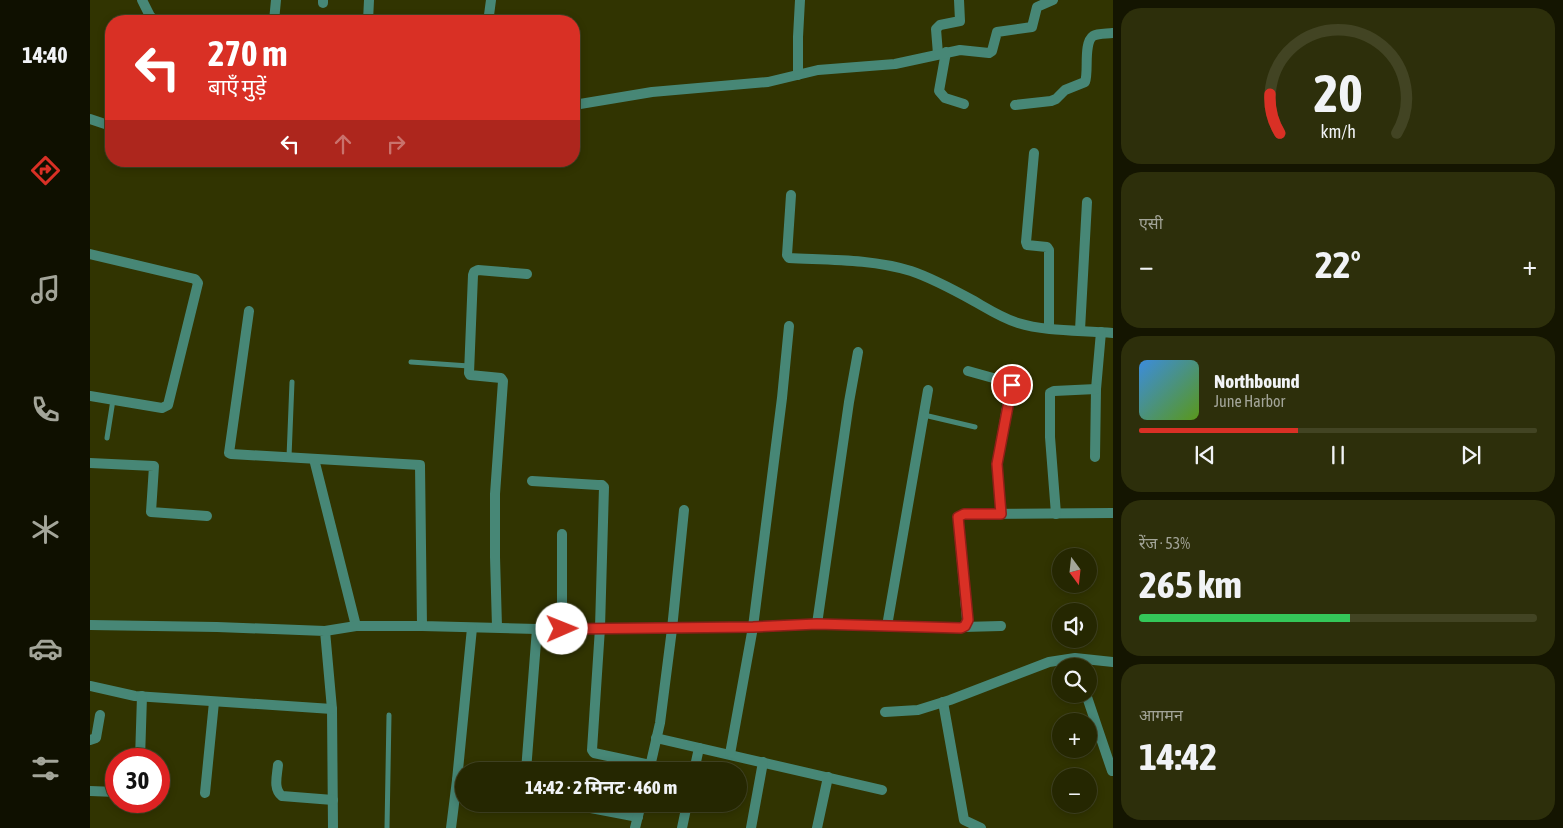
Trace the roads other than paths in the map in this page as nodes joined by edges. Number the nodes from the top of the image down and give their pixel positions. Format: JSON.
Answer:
{"nodes":[{"id":1,"x":142,"y":0,"type":"edge"},
{"id":2,"x":276,"y":0,"type":"edge"},
{"id":3,"x":369,"y":0,"type":"edge"},
{"id":4,"x":491,"y":0,"type":"edge"},
{"id":5,"x":800,"y":0,"type":"edge"},
{"id":6,"x":959,"y":0,"type":"edge"},
{"id":7,"x":1053,"y":0,"type":"edge"},
{"id":8,"x":150,"y":15,"type":"edge"},
{"id":9,"x":275,"y":15,"type":"edge"},
{"id":10,"x":368,"y":15,"type":"edge"},
{"id":11,"x":489,"y":15,"type":"dead end"},
{"id":12,"x":1113,"y":33,"type":"edge"},
{"id":13,"x":942,"y":53,"type":"junction"},
{"id":14,"x":798,"y":75,"type":"junction"},
{"id":15,"x":964,"y":104,"type":"dead end"},
{"id":16,"x":580,"y":105,"type":"edge"},
{"id":17,"x":1015,"y":106,"type":"dead end"},
{"id":18,"x":90,"y":119,"type":"edge"},
{"id":19,"x":105,"y":124,"type":"edge"},
{"id":20,"x":1034,"y":152,"type":"dead end"},
{"id":21,"x":792,"y":195,"type":"dead end"},
{"id":22,"x":1087,"y":202,"type":"dead end"},
{"id":23,"x":91,"y":254,"type":"edge"},
{"id":24,"x":90,"y":266,"type":"edge"},
{"id":25,"x":527,"y":274,"type":"dead end"},
{"id":26,"x":249,"y":312,"type":"dead end"},
{"id":27,"x":789,"y":326,"type":"dead end"},
{"id":28,"x":1049,"y":328,"type":"junction"},
{"id":29,"x":1080,"y":330,"type":"junction"},
{"id":30,"x":1101,"y":332,"type":"junction"},
{"id":31,"x":1113,"y":333,"type":"edge"},
{"id":32,"x":858,"y":352,"type":"dead end"},
{"id":33,"x":411,"y":362,"type":"dead end"},
{"id":34,"x":469,"y":366,"type":"junction"},
{"id":35,"x":968,"y":371,"type":"dead end"},
{"id":36,"x":292,"y":382,"type":"dead end"},
{"id":37,"x":1096,"y":389,"type":"junction"},
{"id":38,"x":928,"y":390,"type":"dead end"},
{"id":39,"x":90,"y":396,"type":"edge"},
{"id":40,"x":113,"y":400,"type":"junction"},
{"id":41,"x":924,"y":416,"type":"junction"},
{"id":42,"x":975,"y":427,"type":"dead end"},
{"id":43,"x":107,"y":438,"type":"dead end"},
{"id":44,"x":289,"y":457,"type":"junction"},
{"id":45,"x":1095,"y":457,"type":"dead end"},
{"id":46,"x":314,"y":459,"type":"junction"},
{"id":47,"x":90,"y":463,"type":"edge"},
{"id":48,"x":532,"y":481,"type":"dead end"},
{"id":49,"x":684,"y":510,"type":"dead end"},
{"id":50,"x":1113,"y":513,"type":"edge"},
{"id":51,"x":1001,"y":514,"type":"junction"},
{"id":52,"x":1056,"y":514,"type":"junction"},
{"id":53,"x":207,"y":516,"type":"dead end"},
{"id":54,"x":562,"y":534,"type":"dead end"},
{"id":55,"x":817,"y":624,"type":"junction"},
{"id":56,"x":90,"y":625,"type":"edge"},
{"id":57,"x":356,"y":626,"type":"junction"},
{"id":58,"x":422,"y":626,"type":"junction"},
{"id":59,"x":887,"y":626,"type":"junction"},
{"id":60,"x":1001,"y":626,"type":"dead end"},
{"id":61,"x":497,"y":627,"type":"junction"},
{"id":62,"x":753,"y":627,"type":"junction"},
{"id":63,"x":963,"y":627,"type":"junction"},
{"id":64,"x":472,"y":628,"type":"junction"},
{"id":65,"x":600,"y":628,"type":"junction"},
{"id":66,"x":536,"y":629,"type":"junction"},
{"id":67,"x":562,"y":629,"type":"junction"},
{"id":68,"x":672,"y":629,"type":"junction"},
{"id":69,"x":325,"y":631,"type":"junction"},
{"id":70,"x":1052,"y":662,"type":"edge"},
{"id":71,"x":1097,"y":662,"type":"edge"},
{"id":72,"x":1113,"y":662,"type":"edge"},
{"id":73,"x":90,"y":686,"type":"edge"},
{"id":74,"x":142,"y":696,"type":"junction"},
{"id":75,"x":214,"y":702,"type":"junction"},
{"id":76,"x":943,"y":702,"type":"junction"},
{"id":77,"x":1089,"y":703,"type":"edge"},
{"id":78,"x":332,"y":709,"type":"junction"},
{"id":79,"x":885,"y":712,"type":"dead end"},
{"id":80,"x":100,"y":715,"type":"dead end"},
{"id":81,"x":389,"y":715,"type":"dead end"},
{"id":82,"x":656,"y":738,"type":"junction"},
{"id":83,"x":90,"y":740,"type":"edge"},
{"id":84,"x":140,"y":748,"type":"edge"},
{"id":85,"x":699,"y":748,"type":"junction"},
{"id":86,"x":730,"y":754,"type":"junction"},
{"id":87,"x":461,"y":762,"type":"edge"},
{"id":88,"x":527,"y":762,"type":"edge"},
{"id":89,"x":629,"y":762,"type":"edge"},
{"id":90,"x":651,"y":762,"type":"edge"},
{"id":91,"x":696,"y":762,"type":"edge"},
{"id":92,"x":763,"y":762,"type":"junction"},
{"id":93,"x":278,"y":765,"type":"dead end"},
{"id":94,"x":1112,"y":771,"type":"edge"},
{"id":95,"x":828,"y":777,"type":"junction"},
{"id":96,"x":882,"y":790,"type":"dead end"},
{"id":97,"x":90,"y":791,"type":"edge"},
{"id":98,"x":105,"y":792,"type":"edge"},
{"id":99,"x":205,"y":793,"type":"dead end"},
{"id":100,"x":333,"y":800,"type":"junction"},
{"id":101,"x":455,"y":810,"type":"edge"},
{"id":102,"x":598,"y":812,"type":"edge"},
{"id":103,"x":685,"y":812,"type":"edge"},
{"id":104,"x":636,"y":823,"type":"edge"},
{"id":105,"x":333,"y":828,"type":"edge"},
{"id":106,"x":387,"y":828,"type":"edge"},
{"id":107,"x":452,"y":828,"type":"edge"},
{"id":108,"x":682,"y":828,"type":"edge"},
{"id":109,"x":751,"y":828,"type":"edge"},
{"id":110,"x":816,"y":828,"type":"edge"},
{"id":111,"x":981,"y":828,"type":"edge"}],
"edges":[{"from":1,"to":8,"type":"street"},
{"from":2,"to":9,"type":"street"},
{"from":3,"to":10,"type":"street"},
{"from":4,"to":11,"type":"street"},
{"from":5,"to":14,"type":"street"},
{"from":6,"to":13,"type":"street"},
{"from":7,"to":13,"type":"street"},
{"from":12,"to":17,"type":"street"},
{"from":13,"to":14,"type":"street"},
{"from":13,"to":15,"type":"street"},
{"from":14,"to":16,"type":"street"},
{"from":18,"to":19,"type":"street"},
{"from":20,"to":28,"type":"street"},
{"from":21,"to":28,"type":"street"},
{"from":22,"to":29,"type":"street"},
{"from":23,"to":24,"type":"street"},
{"from":23,"to":40,"type":"street"},
{"from":25,"to":34,"type":"street"},
{"from":26,"to":44,"type":"street"},
{"from":27,"to":62,"type":"street"},
{"from":28,"to":29,"type":"street"},
{"from":29,"to":30,"type":"street"},
{"from":30,"to":31,"type":"street"},
{"from":30,"to":37,"type":"street"},
{"from":32,"to":55,"type":"street"},
{"from":33,"to":34,"type":"lane"},
{"from":34,"to":61,"type":"street"},
{"from":35,"to":51,"type":"street"},
{"from":36,"to":44,"type":"lane"},
{"from":37,"to":45,"type":"street"},
{"from":37,"to":52,"type":"street"},
{"from":38,"to":41,"type":"street"},
{"from":39,"to":40,"type":"street"},
{"from":40,"to":43,"type":"lane"},
{"from":41,"to":42,"type":"lane"},
{"from":41,"to":59,"type":"street"},
{"from":44,"to":46,"type":"street"},
{"from":46,"to":57,"type":"street"},
{"from":46,"to":58,"type":"street"},
{"from":47,"to":53,"type":"street"},
{"from":48,"to":65,"type":"street"},
{"from":49,"to":68,"type":"street"},
{"from":50,"to":52,"type":"street"},
{"from":51,"to":52,"type":"street"},
{"from":51,"to":63,"type":"street"},
{"from":54,"to":67,"type":"street"},
{"from":55,"to":59,"type":"street"},
{"from":55,"to":62,"type":"street"},
{"from":56,"to":69,"type":"street"},
{"from":57,"to":58,"type":"street"},
{"from":57,"to":69,"type":"street"},
{"from":58,"to":64,"type":"street"},
{"from":59,"to":63,"type":"street"},
{"from":60,"to":63,"type":"street"},
{"from":61,"to":64,"type":"street"},
{"from":61,"to":66,"type":"street"},
{"from":62,"to":68,"type":"street"},
{"from":62,"to":86,"type":"street"},
{"from":64,"to":87,"type":"street"},
{"from":65,"to":67,"type":"street"},
{"from":65,"to":68,"type":"street"},
{"from":65,"to":89,"type":"street"},
{"from":66,"to":67,"type":"street"},
{"from":66,"to":88,"type":"street"},
{"from":68,"to":82,"type":"street"},
{"from":69,"to":78,"type":"street"},
{"from":70,"to":76,"type":"street"},
{"from":71,"to":72,"type":"street"},
{"from":73,"to":74,"type":"street"},
{"from":74,"to":75,"type":"street"},
{"from":74,"to":84,"type":"street"},
{"from":75,"to":78,"type":"street"},
{"from":75,"to":99,"type":"street"},
{"from":76,"to":79,"type":"street"},
{"from":76,"to":111,"type":"street"},
{"from":77,"to":94,"type":"street"},
{"from":78,"to":100,"type":"street"},
{"from":80,"to":83,"type":"street"},
{"from":81,"to":106,"type":"lane"},
{"from":82,"to":85,"type":"street"},
{"from":82,"to":90,"type":"street"},
{"from":85,"to":86,"type":"street"},
{"from":85,"to":91,"type":"street"},
{"from":86,"to":92,"type":"street"},
{"from":92,"to":95,"type":"street"},
{"from":92,"to":109,"type":"street"},
{"from":93,"to":100,"type":"street"},
{"from":95,"to":96,"type":"street"},
{"from":95,"to":110,"type":"street"},
{"from":97,"to":98,"type":"street"},
{"from":100,"to":105,"type":"street"},
{"from":101,"to":107,"type":"street"},
{"from":102,"to":104,"type":"street"},
{"from":103,"to":108,"type":"street"}]}
